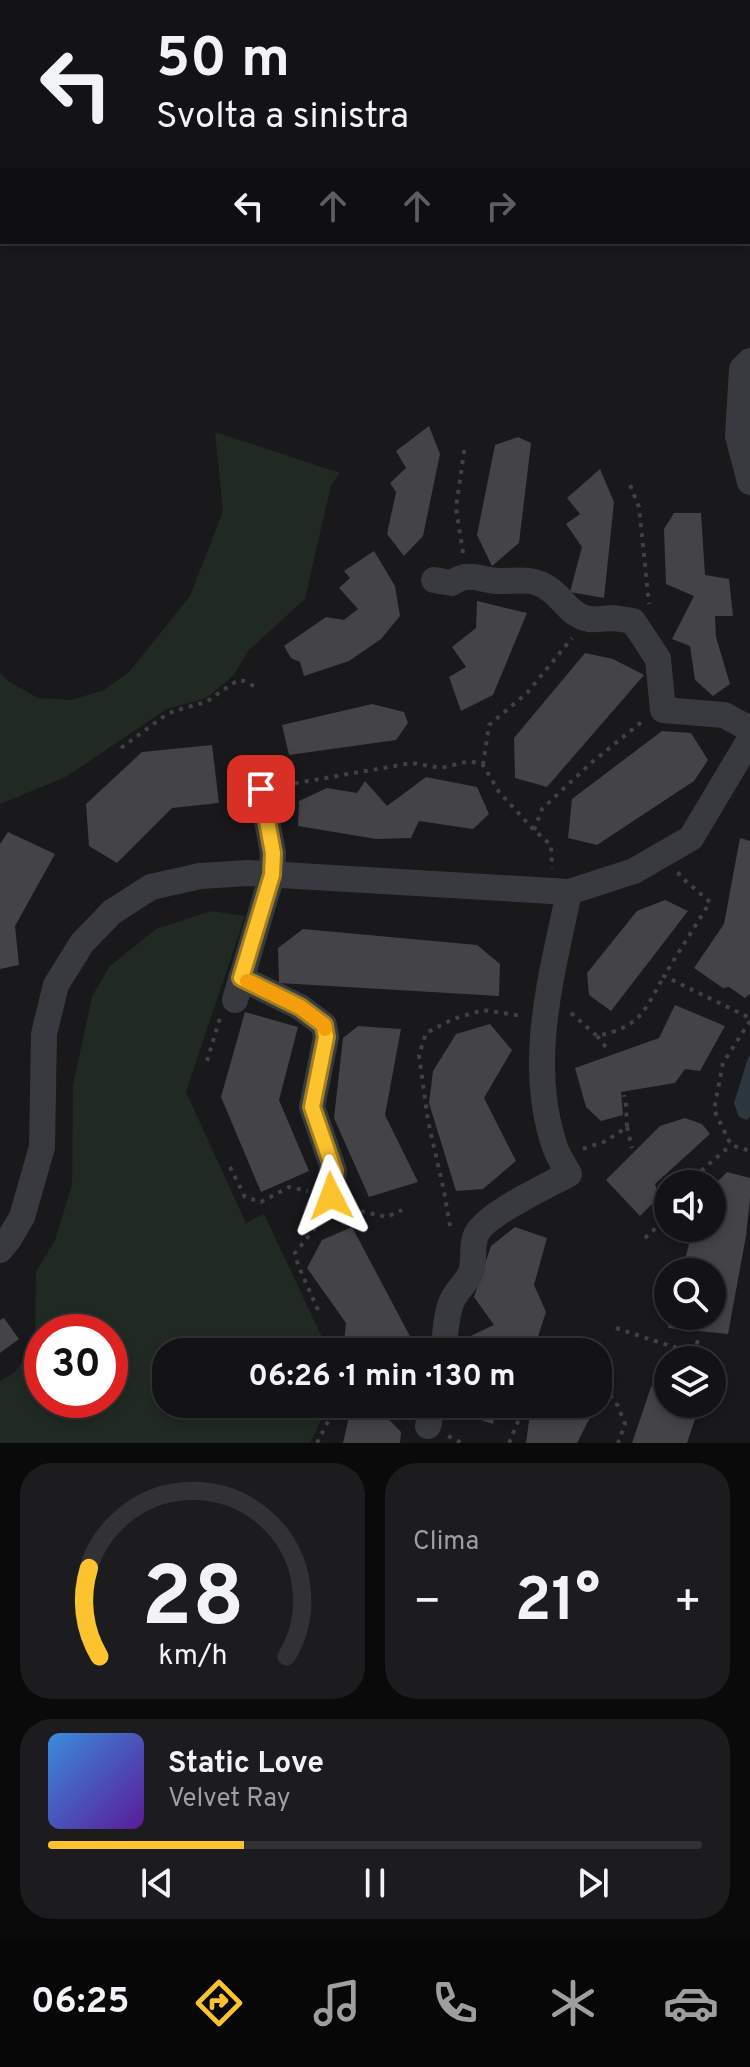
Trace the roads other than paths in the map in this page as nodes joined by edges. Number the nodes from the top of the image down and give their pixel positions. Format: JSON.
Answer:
{"nodes":[{"id":1,"x":750,"y":361,"type":"edge"},
{"id":2,"x":750,"y":482,"type":"edge"},
{"id":3,"x":434,"y":580,"type":"dead end"},
{"id":4,"x":750,"y":729,"type":"edge"},
{"id":5,"x":750,"y":739,"type":"edge"},
{"id":6,"x":261,"y":789,"type":"road end"},
{"id":7,"x":272,"y":875,"type":"junction"},
{"id":8,"x":561,"y":891,"type":"junction"},
{"id":9,"x":330,"y":1200,"type":"road end"},
{"id":10,"x":0,"y":1250,"type":"edge"},
{"id":11,"x":445,"y":1338,"type":"edge"}],
"edges":[{"from":1,"to":2,"type":"street"},
{"from":3,"to":4,"type":"street"},
{"from":5,"to":8,"type":"street"},
{"from":6,"to":7,"type":"street"},
{"from":7,"to":8,"type":"street"},
{"from":7,"to":9,"type":"street"},
{"from":7,"to":10,"type":"street"},
{"from":8,"to":11,"type":"street"}]}
